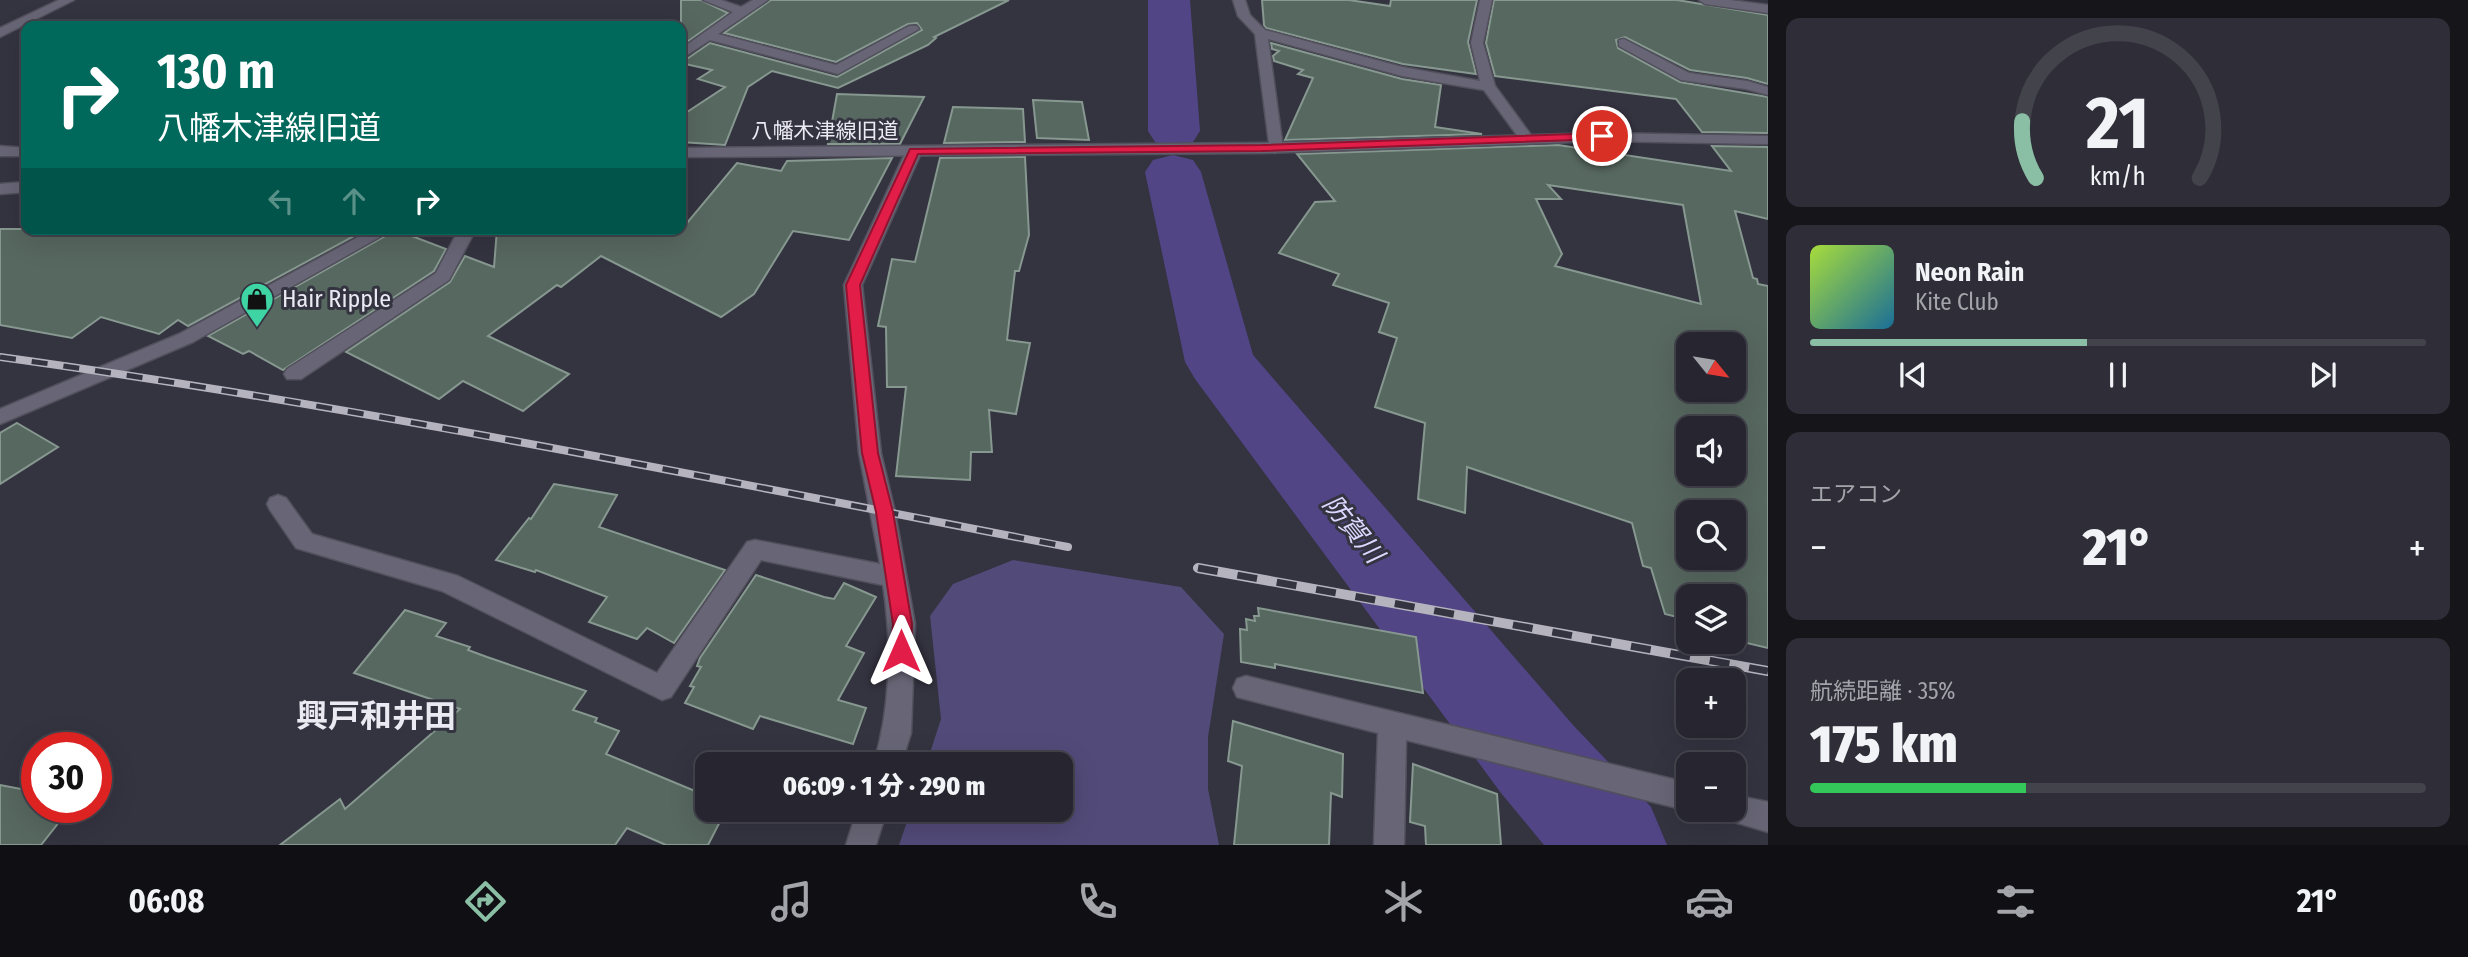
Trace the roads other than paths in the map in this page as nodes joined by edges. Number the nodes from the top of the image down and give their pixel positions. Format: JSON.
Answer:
{"nodes":[{"id":1,"x":68,"y":0,"type":"edge"},
{"id":2,"x":709,"y":0,"type":"edge"},
{"id":3,"x":762,"y":0,"type":"edge"},
{"id":4,"x":1239,"y":0,"type":"edge"},
{"id":5,"x":1486,"y":0,"type":"edge"},
{"id":6,"x":1705,"y":0,"type":"edge"},
{"id":7,"x":1768,"y":9,"type":"edge"},
{"id":8,"x":742,"y":11,"type":"junction"},
{"id":9,"x":25,"y":21,"type":"edge"},
{"id":10,"x":21,"y":23,"type":"edge"},
{"id":11,"x":913,"y":29,"type":"dead end"},
{"id":12,"x":0,"y":33,"type":"edge"},
{"id":13,"x":1261,"y":33,"type":"junction"},
{"id":14,"x":706,"y":35,"type":"junction"},
{"id":15,"x":1624,"y":43,"type":"dead end"},
{"id":16,"x":686,"y":51,"type":"edge"},
{"id":17,"x":1488,"y":86,"type":"junction"},
{"id":18,"x":1768,"y":91,"type":"edge"},
{"id":19,"x":1527,"y":139,"type":"junction"},
{"id":20,"x":1768,"y":140,"type":"edge"},
{"id":21,"x":1275,"y":148,"type":"junction"},
{"id":22,"x":0,"y":151,"type":"edge"},
{"id":23,"x":914,"y":151,"type":"junction"},
{"id":24,"x":21,"y":152,"type":"edge"},
{"id":25,"x":686,"y":153,"type":"edge"},
{"id":26,"x":21,"y":187,"type":"edge"},
{"id":27,"x":0,"y":189,"type":"edge"},
{"id":28,"x":375,"y":235,"type":"edge"},
{"id":29,"x":465,"y":235,"type":"edge"},
{"id":30,"x":294,"y":374,"type":"dead end"},
{"id":31,"x":0,"y":417,"type":"edge"},
{"id":32,"x":278,"y":504,"type":"dead end"},
{"id":33,"x":895,"y":577,"type":"junction"},
{"id":34,"x":1246,"y":688,"type":"dead end"},
{"id":35,"x":1392,"y":724,"type":"junction"},
{"id":36,"x":891,"y":752,"type":"edge"},
{"id":37,"x":1676,"y":794,"type":"edge"},
{"id":38,"x":1746,"y":812,"type":"edge"},
{"id":39,"x":1768,"y":817,"type":"edge"},
{"id":40,"x":868,"y":822,"type":"edge"},
{"id":41,"x":861,"y":845,"type":"edge"},
{"id":42,"x":1389,"y":845,"type":"edge"}],
"edges":[{"from":1,"to":9,"type":"street"},
{"from":2,"to":8,"type":"street"},
{"from":3,"to":8,"type":"street"},
{"from":4,"to":13,"type":"street"},
{"from":5,"to":17,"type":"street"},
{"from":6,"to":7,"type":"street"},
{"from":8,"to":14,"type":"street"},
{"from":10,"to":12,"type":"street"},
{"from":11,"to":14,"type":"street"},
{"from":13,"to":17,"type":"street"},
{"from":13,"to":21,"type":"street"},
{"from":14,"to":16,"type":"street"},
{"from":15,"to":18,"type":"street"},
{"from":17,"to":19,"type":"street"},
{"from":19,"to":20,"type":"street","name":"八幡木津線旧道"},
{"from":19,"to":21,"type":"street","name":"八幡木津線旧道"},
{"from":21,"to":23,"type":"street","name":"八幡木津線旧道"},
{"from":22,"to":24,"type":"street"},
{"from":23,"to":25,"type":"street","name":"八幡木津線旧道"},
{"from":23,"to":33,"type":"street"},
{"from":26,"to":27,"type":"street"},
{"from":28,"to":31,"type":"street"},
{"from":29,"to":30,"type":"street"},
{"from":32,"to":33,"type":"street"},
{"from":33,"to":36,"type":"street"},
{"from":34,"to":35,"type":"street"},
{"from":35,"to":37,"type":"street"},
{"from":35,"to":42,"type":"street"},
{"from":38,"to":39,"type":"street"},
{"from":40,"to":41,"type":"street"}]}
